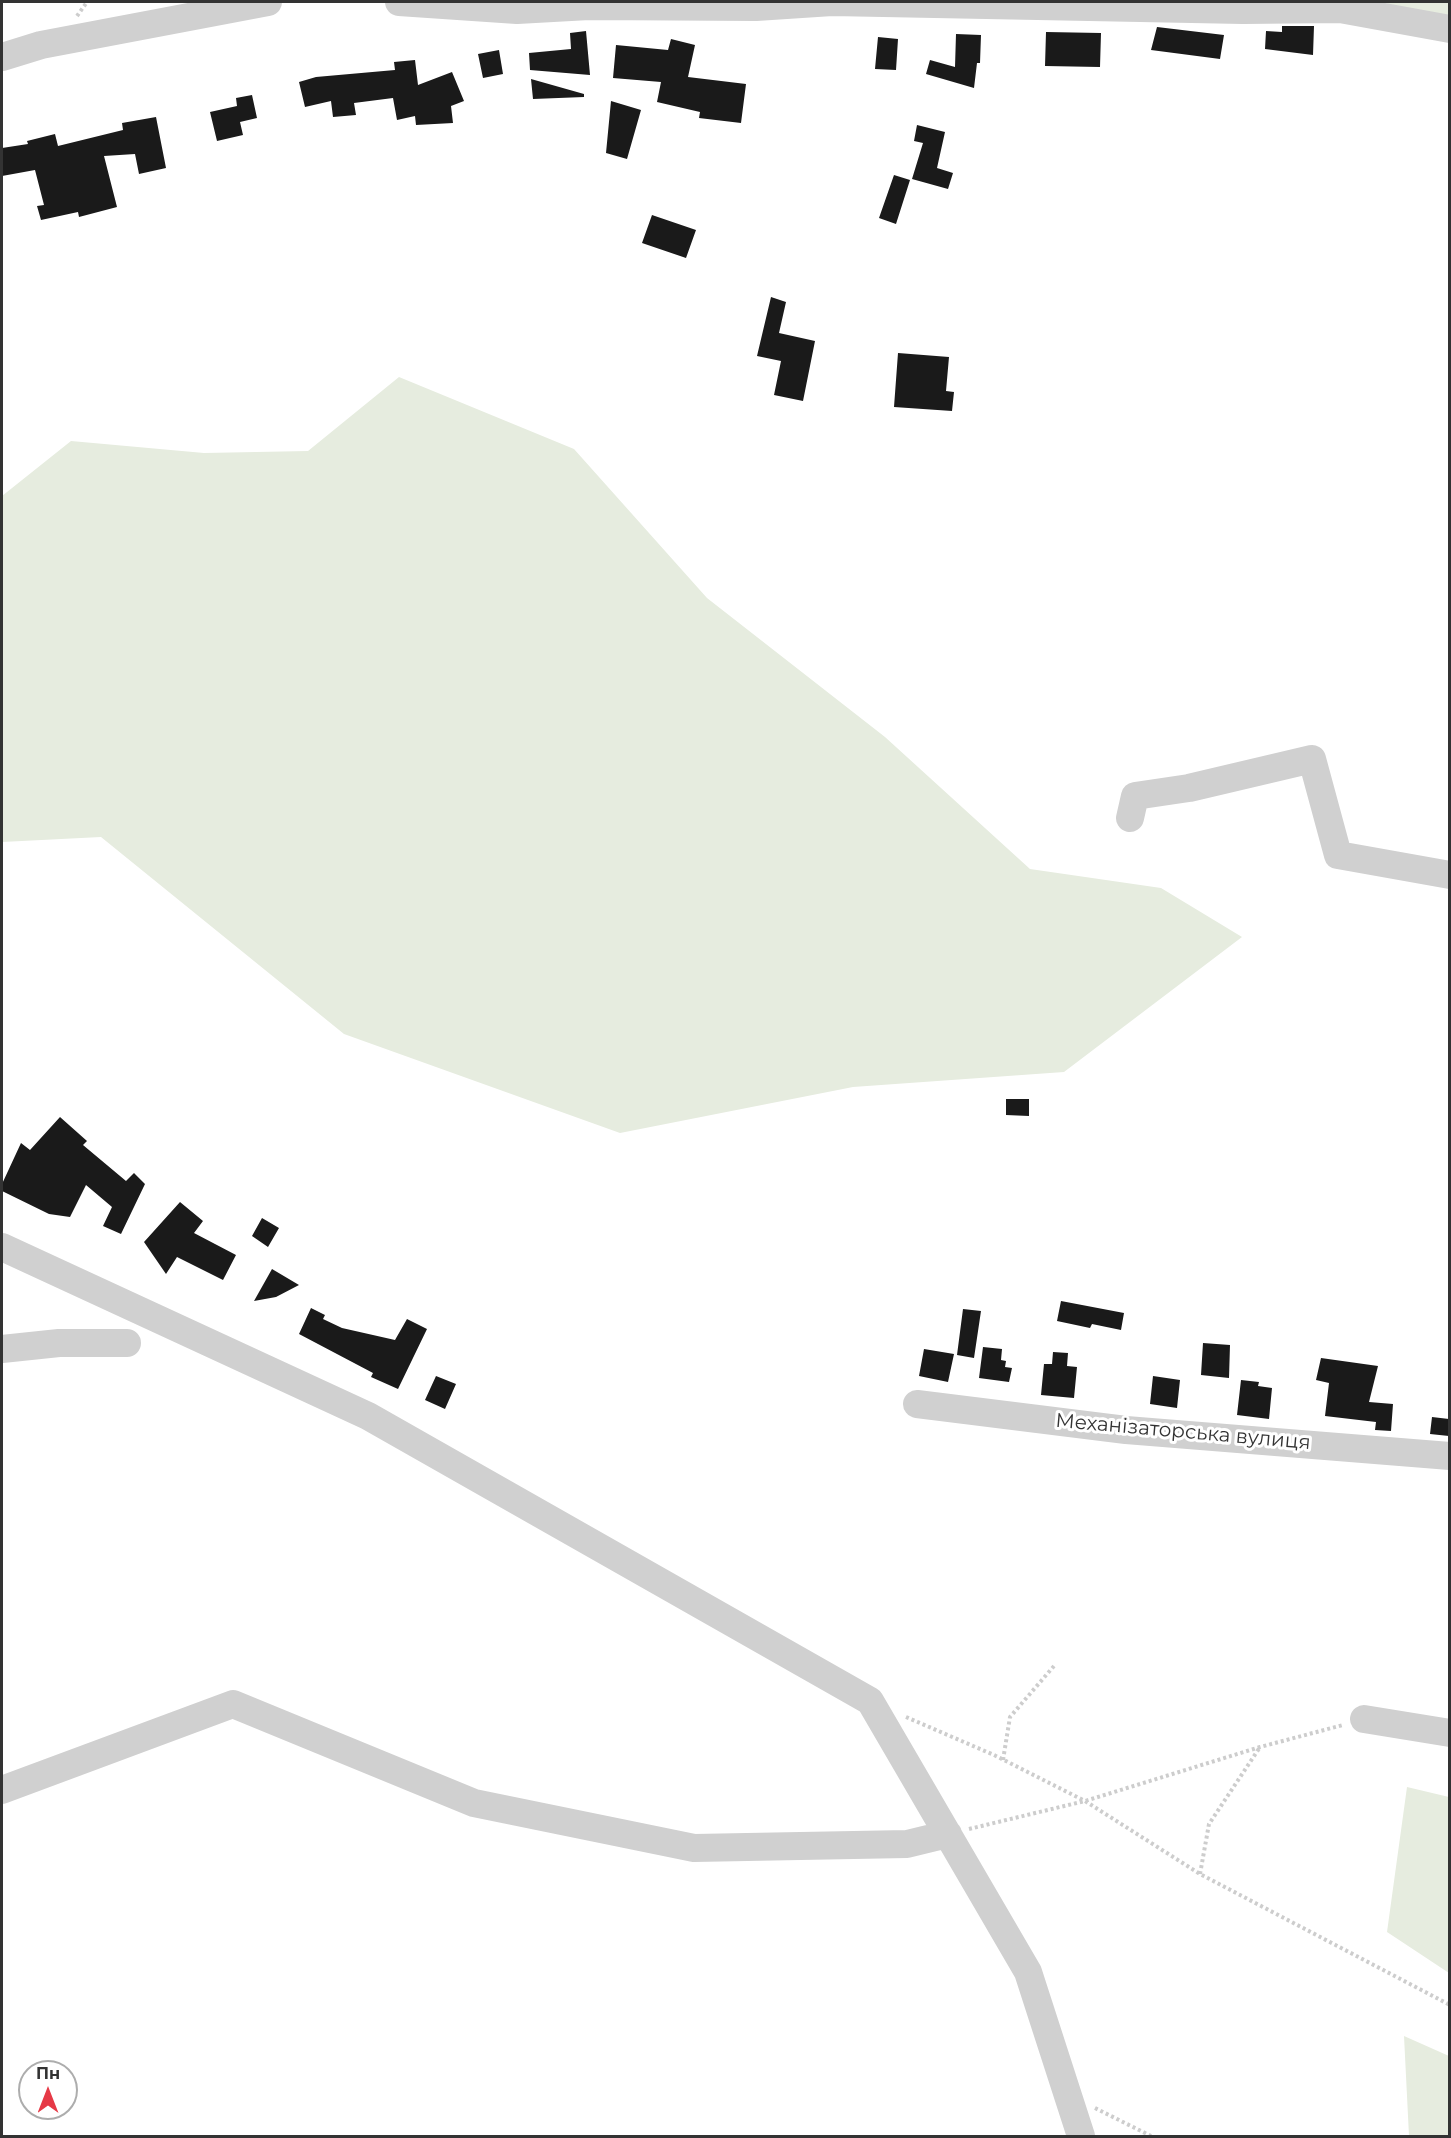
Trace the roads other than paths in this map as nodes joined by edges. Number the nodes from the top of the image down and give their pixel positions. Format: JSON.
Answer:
{"nodes":[{"id":1,"x":268,"y":2,"type":"edge"},
{"id":2,"x":399,"y":2,"type":"edge"},
{"id":3,"x":1449,"y":29,"type":"edge"},
{"id":4,"x":2,"y":57,"type":"edge"},
{"id":5,"x":1130,"y":818,"type":"dead end"},
{"id":6,"x":1449,"y":875,"type":"edge"},
{"id":7,"x":2,"y":1247,"type":"edge"},
{"id":8,"x":127,"y":1344,"type":"dead end"},
{"id":9,"x":2,"y":1349,"type":"edge"},
{"id":10,"x":916,"y":1404,"type":"dead end"},
{"id":11,"x":1449,"y":1456,"type":"edge"},
{"id":12,"x":1364,"y":1719,"type":"road end"},
{"id":13,"x":1449,"y":1733,"type":"edge"},
{"id":14,"x":2,"y":1790,"type":"edge"},
{"id":15,"x":948,"y":1834,"type":"junction"},
{"id":16,"x":1081,"y":2136,"type":"edge"}],
"edges":[{"from":1,"to":4,"type":"street"},
{"from":2,"to":3,"type":"street"},
{"from":5,"to":6,"type":"street"},
{"from":7,"to":15,"type":"street"},
{"from":8,"to":9,"type":"street"},
{"from":10,"to":11,"type":"street","name":"Механізаторська вулиця"},
{"from":12,"to":13,"type":"street"},
{"from":14,"to":15,"type":"street"},
{"from":15,"to":16,"type":"street"}]}
